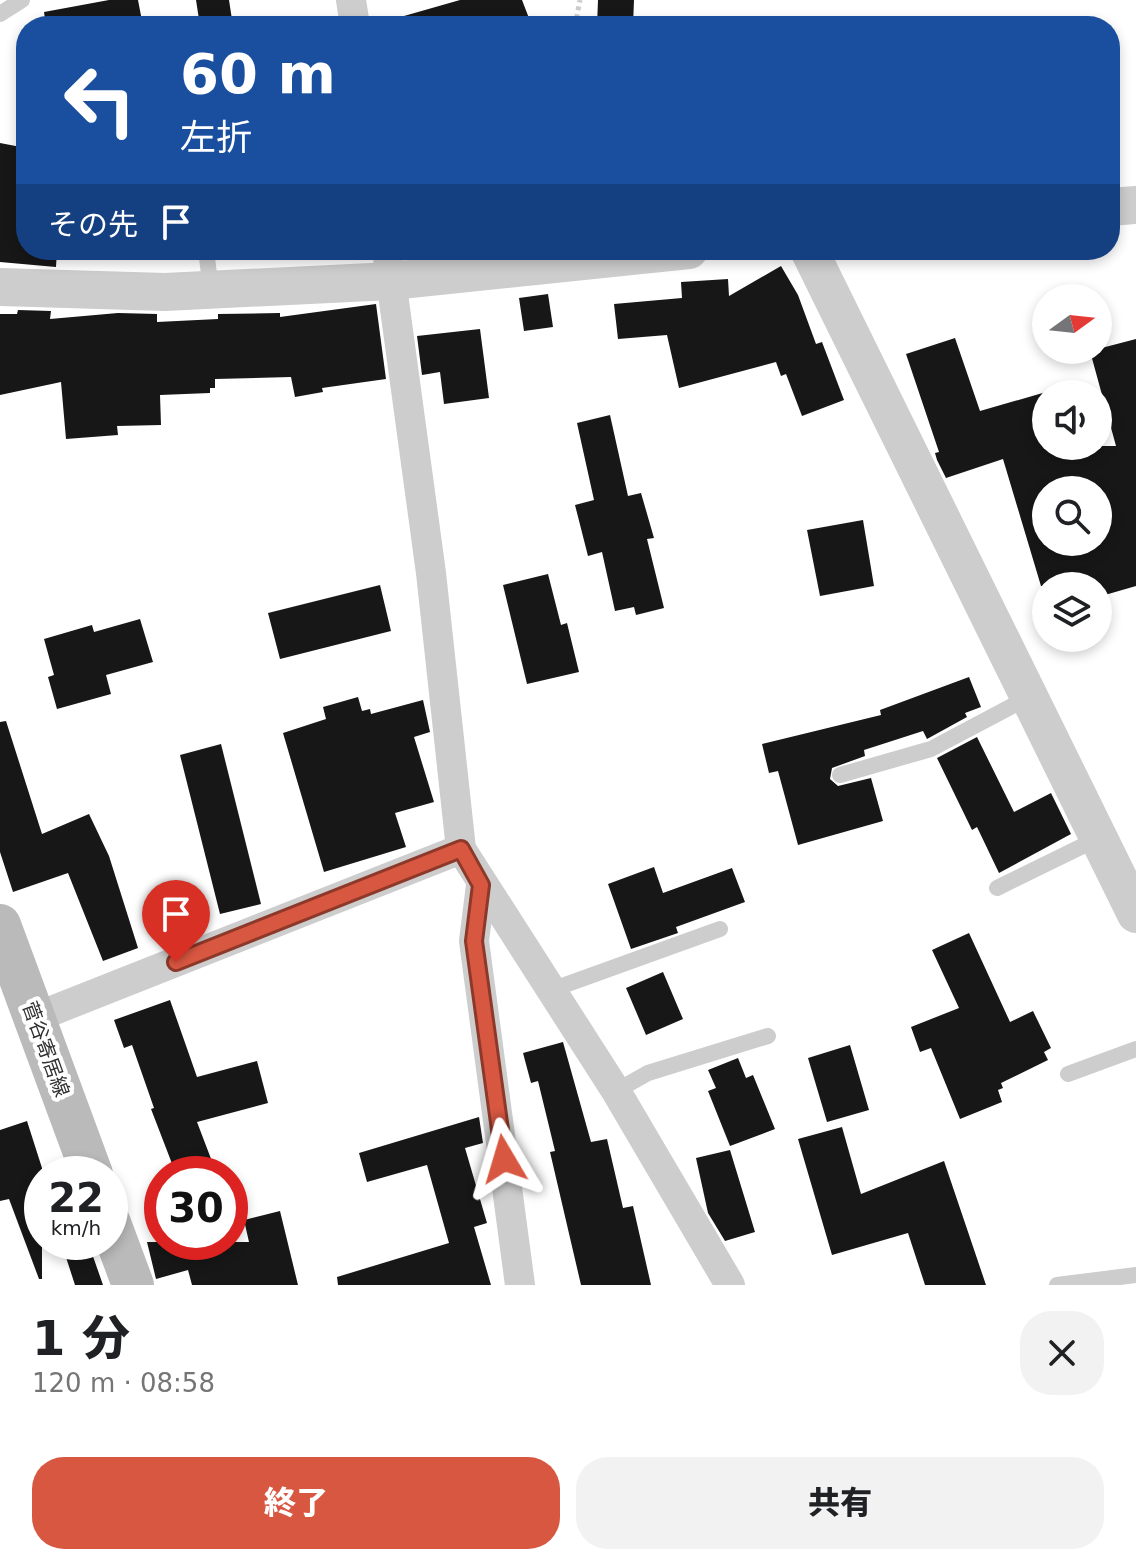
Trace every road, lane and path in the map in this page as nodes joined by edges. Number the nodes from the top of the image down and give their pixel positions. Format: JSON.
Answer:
{"nodes":[{"id":1,"x":22,"y":0,"type":"edge"},
{"id":2,"x":0,"y":14,"type":"edge"},
{"id":3,"x":207,"y":260,"type":"edge"},
{"id":4,"x":489,"y":260,"type":"edge"},
{"id":5,"x":814,"y":260,"type":"edge"},
{"id":6,"x":389,"y":265,"type":"edge"},
{"id":7,"x":0,"y":287,"type":"edge"},
{"id":8,"x":211,"y":290,"type":"junction"},
{"id":9,"x":1029,"y":697,"type":"junction"},
{"id":10,"x":840,"y":775,"type":"dead end"},
{"id":11,"x":1099,"y":838,"type":"junction"},
{"id":12,"x":461,"y":849,"type":"junction"},
{"id":13,"x":481,"y":885,"type":"junction"},
{"id":14,"x":997,"y":888,"type":"dead end"},
{"id":15,"x":1136,"y":914,"type":"edge"},
{"id":16,"x":0,"y":925,"type":"edge"},
{"id":17,"x":720,"y":929,"type":"dead end"},
{"id":18,"x":551,"y":990,"type":"junction"},
{"id":19,"x":34,"y":1018,"type":"junction"},
{"id":20,"x":768,"y":1036,"type":"dead end"},
{"id":21,"x":1136,"y":1049,"type":"edge"},
{"id":22,"x":1068,"y":1074,"type":"dead end"},
{"id":23,"x":616,"y":1091,"type":"junction"},
{"id":24,"x":85,"y":1156,"type":"edge"},
{"id":25,"x":124,"y":1260,"type":"edge"},
{"id":26,"x":1136,"y":1275,"type":"edge"},
{"id":27,"x":133,"y":1285,"type":"edge"},
{"id":28,"x":520,"y":1285,"type":"edge"},
{"id":29,"x":730,"y":1285,"type":"edge"},
{"id":30,"x":1057,"y":1285,"type":"edge"}],
"edges":[{"from":1,"to":2,"type":"lane"},
{"from":3,"to":8,"type":"lane"},
{"from":4,"to":6,"type":"street"},
{"from":5,"to":9,"type":"street"},
{"from":6,"to":8,"type":"street"},
{"from":6,"to":12,"type":"street"},
{"from":7,"to":8,"type":"street"},
{"from":9,"to":10,"type":"lane"},
{"from":9,"to":11,"type":"street"},
{"from":11,"to":14,"type":"lane"},
{"from":11,"to":15,"type":"street"},
{"from":12,"to":13,"type":"street"},
{"from":12,"to":19,"type":"street"},
{"from":13,"to":18,"type":"street"},
{"from":13,"to":28,"type":"street"},
{"from":16,"to":19,"type":"main road","name":"菅谷寄居線"},
{"from":17,"to":18,"type":"lane"},
{"from":18,"to":23,"type":"street"},
{"from":19,"to":24,"type":"main road","name":"菅谷寄居線"},
{"from":20,"to":23,"type":"lane"},
{"from":21,"to":22,"type":"lane"},
{"from":23,"to":29,"type":"street"},
{"from":25,"to":27,"type":"main road"},
{"from":26,"to":30,"type":"lane"}]}
